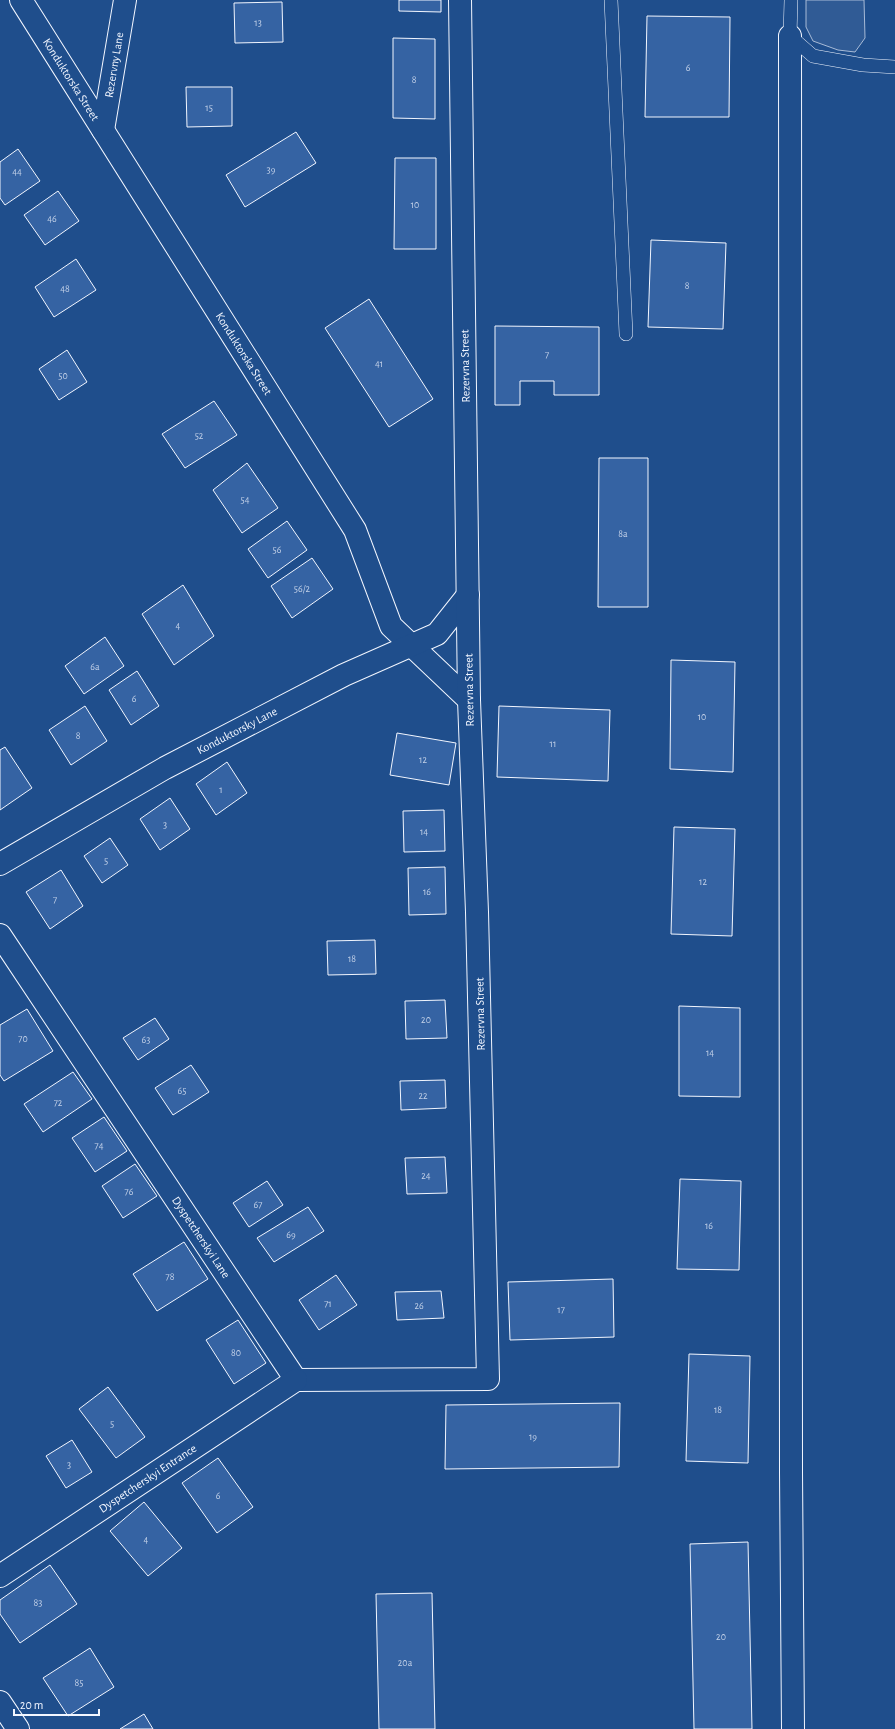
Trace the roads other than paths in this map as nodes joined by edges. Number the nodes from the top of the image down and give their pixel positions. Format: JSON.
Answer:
{"nodes":[{"id":1,"x":21,"y":0,"type":"edge"},
{"id":2,"x":125,"y":0,"type":"edge"},
{"id":3,"x":460,"y":0,"type":"edge"},
{"id":4,"x":611,"y":0,"type":"edge"},
{"id":5,"x":791,"y":0,"type":"edge"},
{"id":6,"x":790,"y":36,"type":"junction"},
{"id":7,"x":895,"y":67,"type":"edge"},
{"id":8,"x":103,"y":130,"type":"junction"},
{"id":9,"x":626,"y":334,"type":"dead end"},
{"id":10,"x":468,"y":595,"type":"junction"},
{"id":11,"x":412,"y":646,"type":"junction"},
{"id":12,"x":469,"y":700,"type":"junction"},
{"id":13,"x":0,"y":864,"type":"edge"},
{"id":14,"x":0,"y":935,"type":"edge"},
{"id":15,"x":296,"y":1380,"type":"junction"},
{"id":16,"x":0,"y":1576,"type":"edge"},
{"id":17,"x":0,"y":1702,"type":"edge"},
{"id":18,"x":18,"y":1729,"type":"edge"},
{"id":19,"x":793,"y":1729,"type":"edge"}],
"edges":[{"from":1,"to":8,"type":"street","name":"Konduktorska Street"},
{"from":2,"to":8,"type":"street","name":"Rezervny Lane"},
{"from":3,"to":10,"type":"street","name":"Rezervna Street"},
{"from":4,"to":9,"type":"lane"},
{"from":5,"to":6,"type":"lane"},
{"from":6,"to":7,"type":"lane"},
{"from":6,"to":19,"type":"street"},
{"from":8,"to":11,"type":"street","name":"Konduktorska Street"},
{"from":10,"to":11,"type":"street","name":"Konduktorsky Lane"},
{"from":10,"to":12,"type":"street","name":"Rezervna Street"},
{"from":11,"to":12,"type":"street","name":"Konduktorska Street"},
{"from":11,"to":13,"type":"street","name":"Konduktorsky Lane"},
{"from":12,"to":15,"type":"street","name":"Rezervna Street"},
{"from":14,"to":15,"type":"street","name":"Dyspetcherskyi Lane"},
{"from":15,"to":16,"type":"street","name":"Dyspetcherskyi Entrance"},
{"from":17,"to":18,"type":"street"}]}
